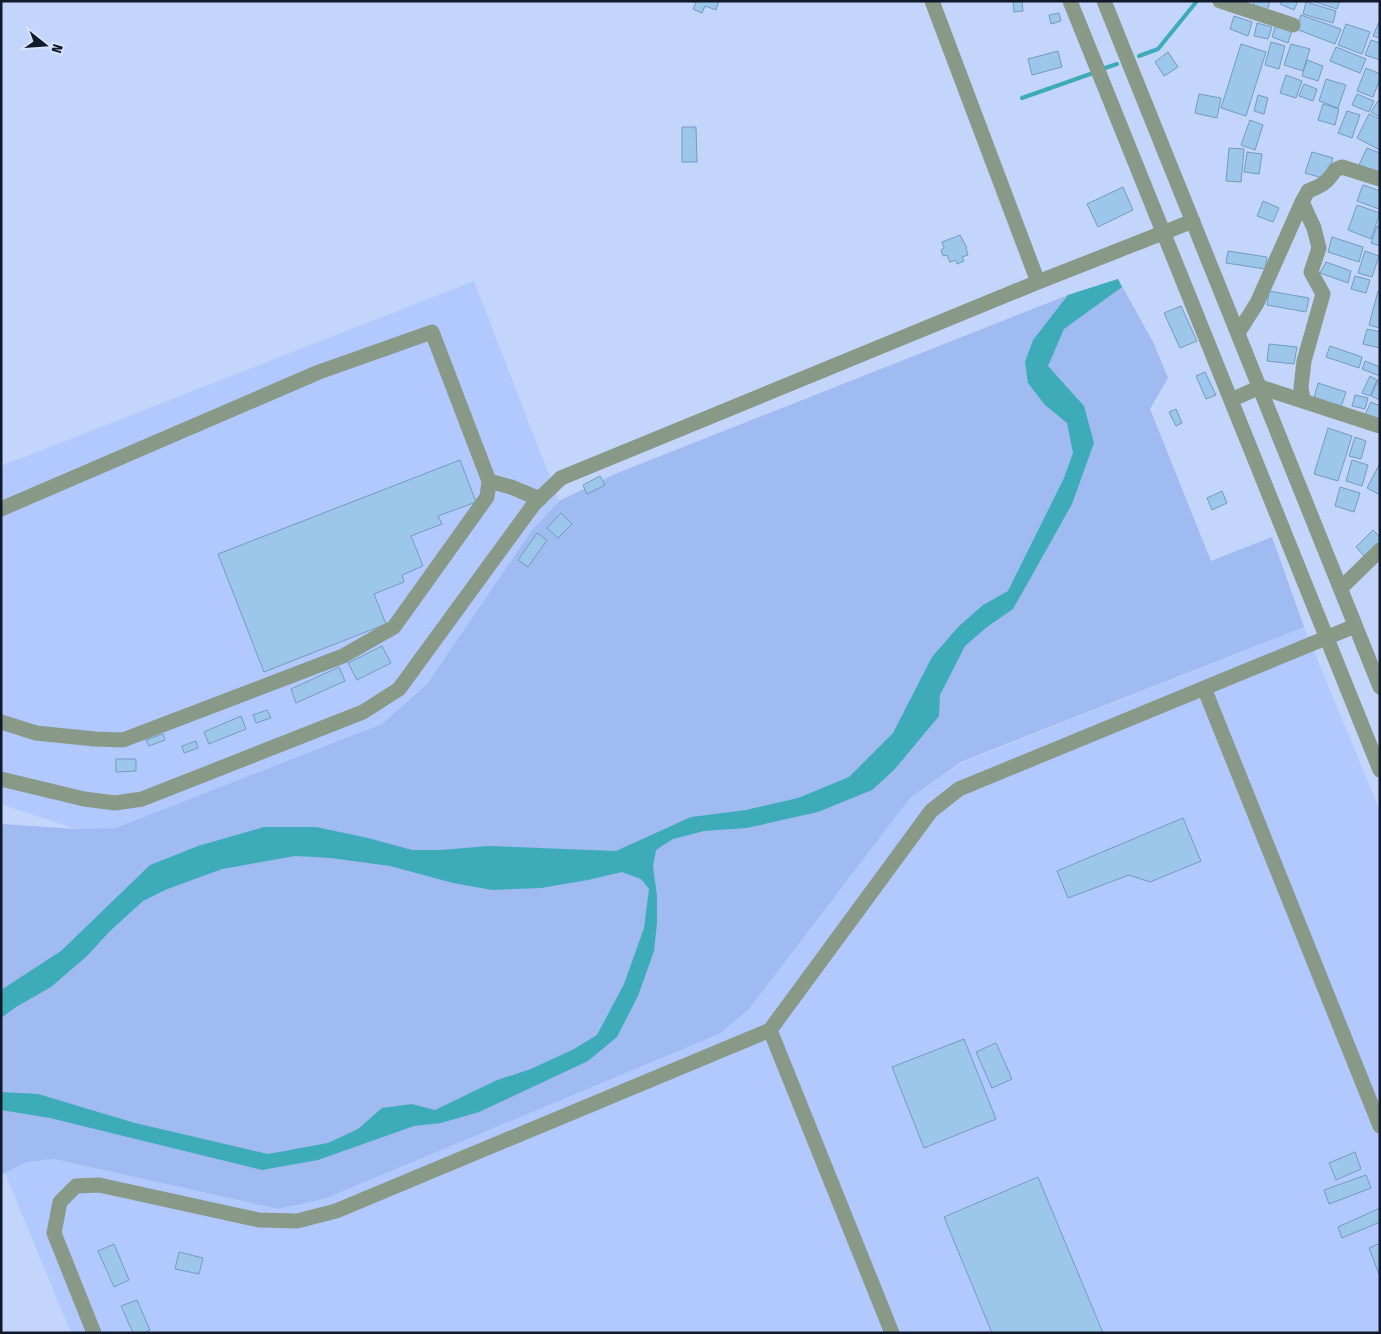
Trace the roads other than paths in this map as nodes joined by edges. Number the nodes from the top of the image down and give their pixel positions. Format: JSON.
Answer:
{"nodes":[{"id":1,"x":932,"y":1,"type":"edge"},
{"id":2,"x":1070,"y":1,"type":"edge"},
{"id":3,"x":1104,"y":1,"type":"edge"},
{"id":4,"x":1220,"y":1,"type":"edge"},
{"id":5,"x":1293,"y":25,"type":"dead end"},
{"id":6,"x":1380,"y":179,"type":"edge"},
{"id":7,"x":1302,"y":202,"type":"junction"},
{"id":8,"x":1193,"y":221,"type":"junction"},
{"id":9,"x":1164,"y":233,"type":"junction"},
{"id":10,"x":1038,"y":282,"type":"junction"},
{"id":11,"x":1238,"y":333,"type":"junction"},
{"id":12,"x":1260,"y":387,"type":"junction"},
{"id":13,"x":1231,"y":400,"type":"junction"},
{"id":14,"x":1303,"y":400,"type":"junction"},
{"id":15,"x":1380,"y":426,"type":"edge"},
{"id":16,"x":489,"y":481,"type":"junction"},
{"id":17,"x":540,"y":499,"type":"junction"},
{"id":18,"x":1,"y":509,"type":"edge"},
{"id":19,"x":1380,"y":550,"type":"edge"},
{"id":20,"x":1341,"y":588,"type":"junction"},
{"id":21,"x":1355,"y":626,"type":"junction"},
{"id":22,"x":1326,"y":638,"type":"junction"},
{"id":23,"x":1380,"y":687,"type":"edge"},
{"id":24,"x":1204,"y":688,"type":"junction"},
{"id":25,"x":1,"y":722,"type":"edge"},
{"id":26,"x":1380,"y":770,"type":"edge"},
{"id":27,"x":1,"y":779,"type":"edge"},
{"id":28,"x":770,"y":1030,"type":"junction"},
{"id":29,"x":1380,"y":1126,"type":"edge"},
{"id":30,"x":94,"y":1333,"type":"edge"},
{"id":31,"x":892,"y":1333,"type":"edge"}],
"edges":[{"from":1,"to":10,"type":"street"},
{"from":2,"to":9,"type":"street"},
{"from":3,"to":8,"type":"street"},
{"from":4,"to":5,"type":"street"},
{"from":6,"to":7,"type":"street"},
{"from":7,"to":11,"type":"street"},
{"from":7,"to":14,"type":"street"},
{"from":8,"to":9,"type":"street"},
{"from":8,"to":11,"type":"street"},
{"from":9,"to":10,"type":"street"},
{"from":9,"to":13,"type":"street"},
{"from":10,"to":17,"type":"street"},
{"from":11,"to":12,"type":"street"},
{"from":12,"to":13,"type":"street"},
{"from":12,"to":14,"type":"street"},
{"from":12,"to":20,"type":"street"},
{"from":13,"to":22,"type":"street"},
{"from":14,"to":15,"type":"street"},
{"from":16,"to":17,"type":"street"},
{"from":16,"to":18,"type":"street"},
{"from":16,"to":25,"type":"street"},
{"from":17,"to":27,"type":"street"},
{"from":19,"to":20,"type":"street"},
{"from":20,"to":21,"type":"street"},
{"from":21,"to":22,"type":"street"},
{"from":21,"to":23,"type":"street"},
{"from":22,"to":24,"type":"street"},
{"from":22,"to":26,"type":"street"},
{"from":24,"to":28,"type":"street"},
{"from":24,"to":29,"type":"street"},
{"from":28,"to":30,"type":"street"},
{"from":28,"to":31,"type":"street"}]}
